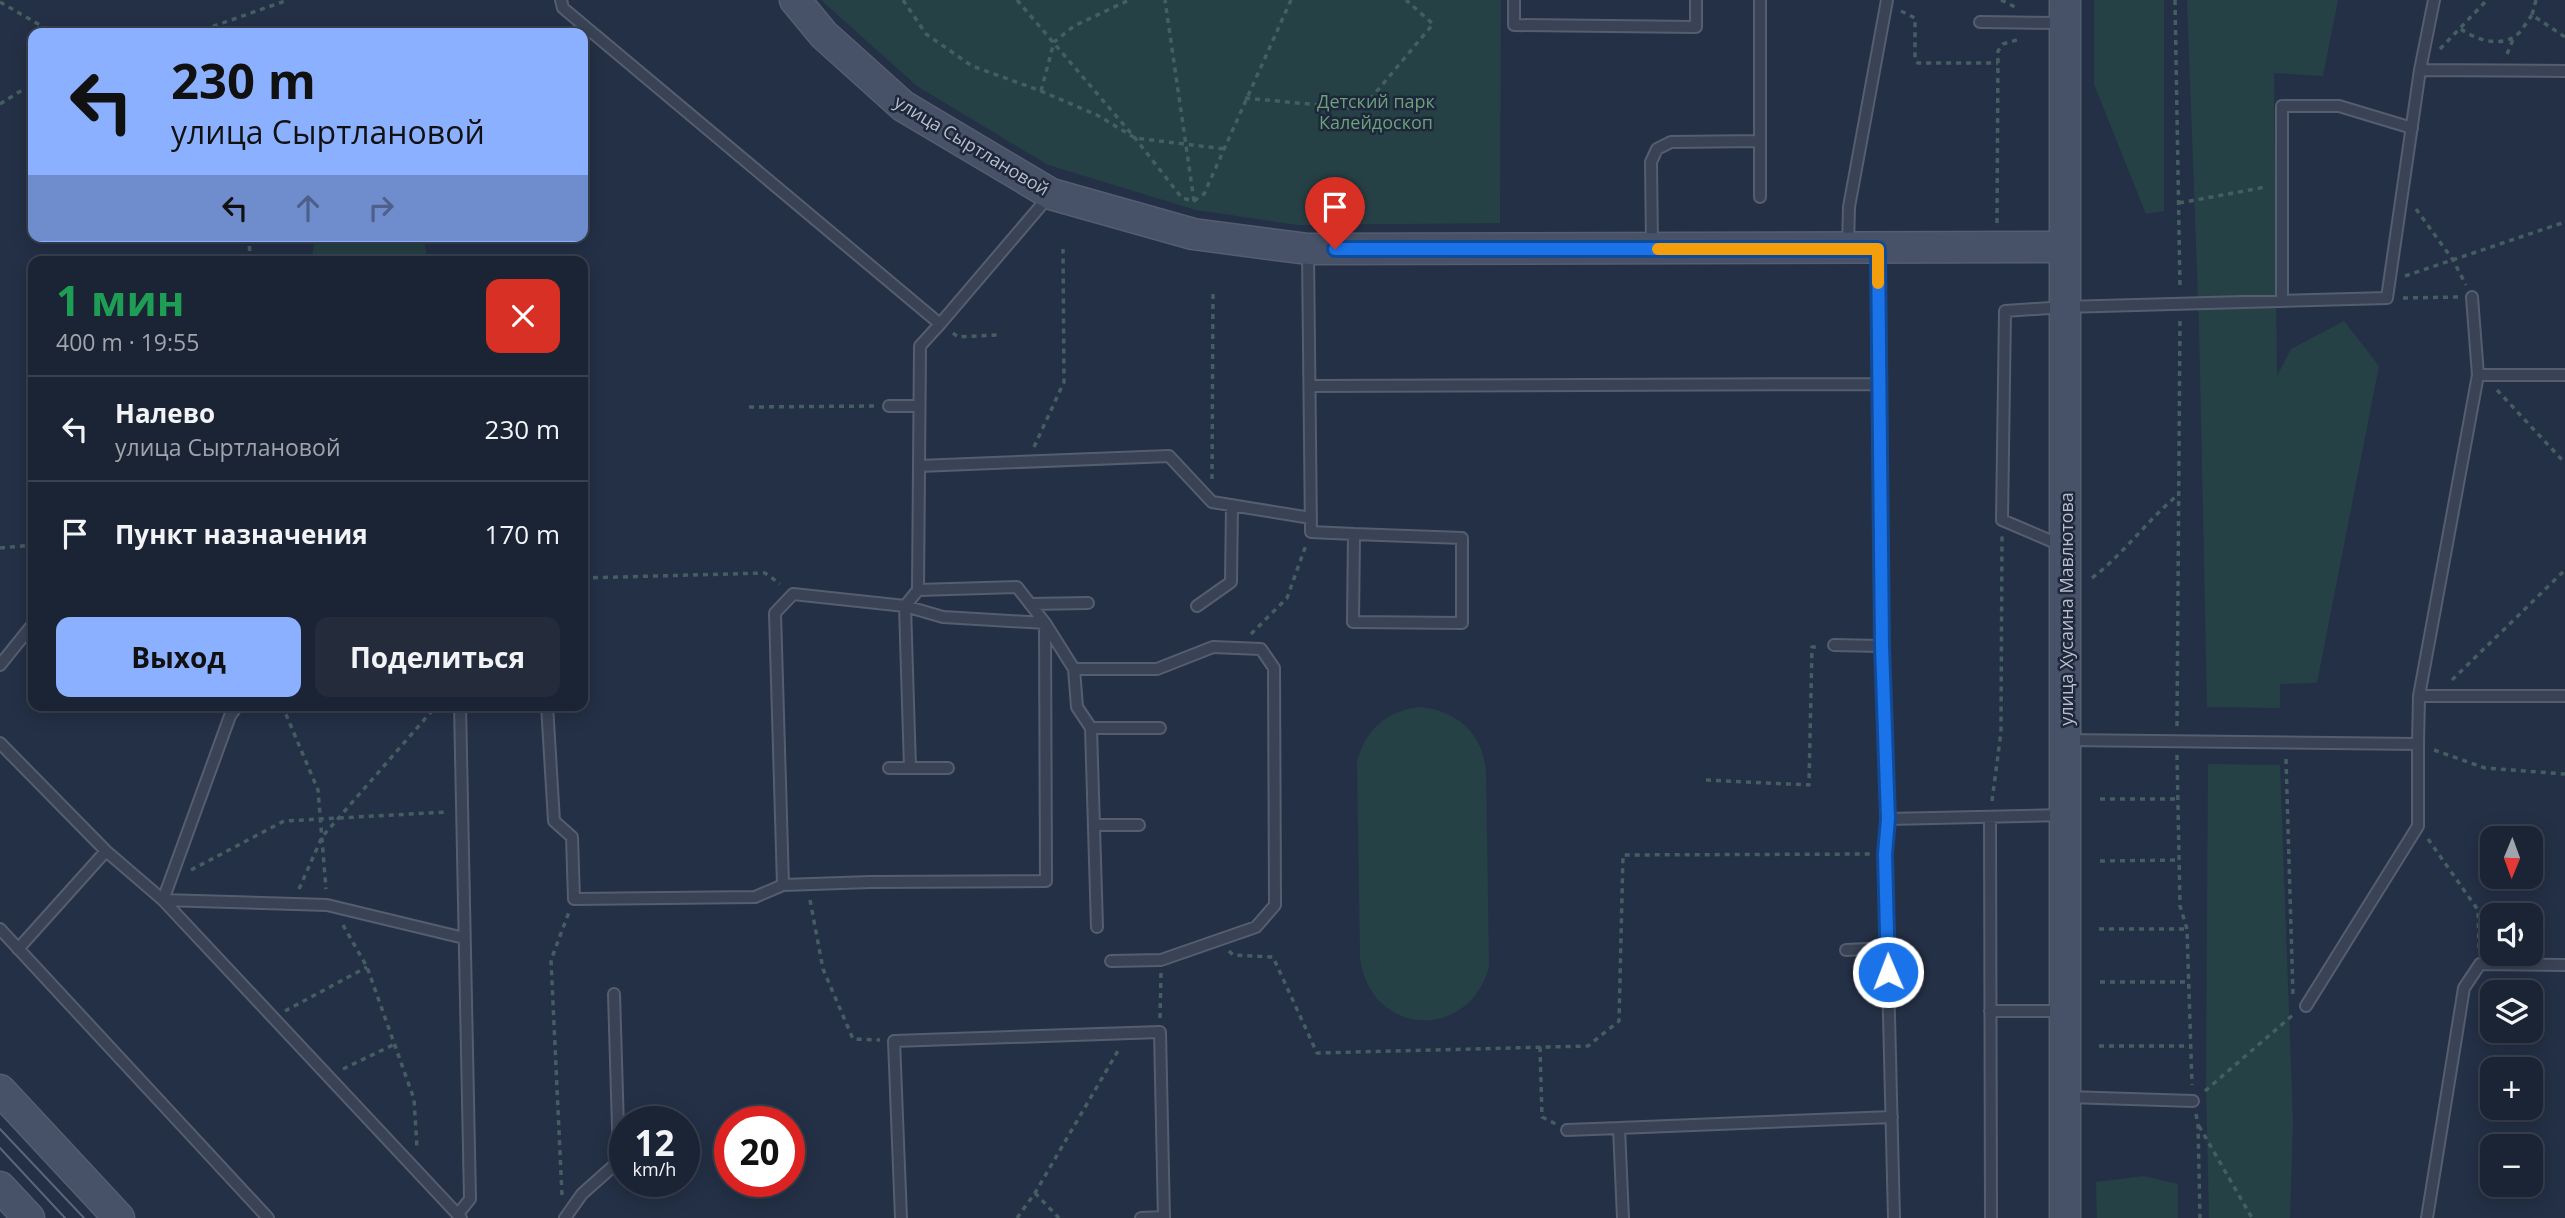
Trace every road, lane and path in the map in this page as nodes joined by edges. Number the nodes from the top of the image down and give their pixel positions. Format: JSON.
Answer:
{"nodes":[{"id":1,"x":288,"y":0,"type":"edge"},
{"id":2,"x":561,"y":0,"type":"edge"},
{"id":3,"x":795,"y":0,"type":"edge"},
{"id":4,"x":904,"y":0,"type":"edge"},
{"id":5,"x":1017,"y":0,"type":"edge"},
{"id":6,"x":1129,"y":0,"type":"edge"},
{"id":7,"x":1165,"y":0,"type":"edge"},
{"id":8,"x":1290,"y":0,"type":"edge"},
{"id":9,"x":1406,"y":0,"type":"edge"},
{"id":10,"x":1514,"y":0,"type":"edge"},
{"id":11,"x":1696,"y":0,"type":"edge"},
{"id":12,"x":1760,"y":0,"type":"edge"},
{"id":13,"x":2001,"y":0,"type":"edge"},
{"id":14,"x":2175,"y":0,"type":"edge"},
{"id":15,"x":2434,"y":0,"type":"edge"},
{"id":16,"x":2487,"y":0,"type":"edge"},
{"id":17,"x":2536,"y":0,"type":"edge"},
{"id":18,"x":0,"y":2,"type":"edge"},
{"id":19,"x":1887,"y":3,"type":"edge"},
{"id":20,"x":2017,"y":7,"type":"dead end"},
{"id":21,"x":2065,"y":11,"type":"edge"},
{"id":22,"x":2532,"y":15,"type":"junction"},
{"id":23,"x":1980,"y":22,"type":"dead end"},
{"id":24,"x":45,"y":28,"type":"edge"},
{"id":25,"x":208,"y":28,"type":"edge"},
{"id":26,"x":588,"y":28,"type":"edge"},
{"id":27,"x":588,"y":28,"type":"edge"},
{"id":28,"x":2460,"y":28,"type":"junction"},
{"id":29,"x":2565,"y":37,"type":"edge"},
{"id":30,"x":2022,"y":38,"type":"dead end"},
{"id":31,"x":1054,"y":42,"type":"junction"},
{"id":32,"x":1998,"y":63,"type":"junction"},
{"id":33,"x":2420,"y":70,"type":"junction"},
{"id":34,"x":2565,"y":71,"type":"edge"},
{"id":35,"x":28,"y":89,"type":"edge"},
{"id":36,"x":1041,"y":91,"type":"junction"},
{"id":37,"x":1245,"y":98,"type":"junction"},
{"id":38,"x":0,"y":104,"type":"edge"},
{"id":39,"x":2412,"y":128,"type":"junction"},
{"id":40,"x":1135,"y":138,"type":"junction"},
{"id":41,"x":1760,"y":141,"type":"junction"},
{"id":42,"x":1185,"y":144,"type":"junction"},
{"id":43,"x":1225,"y":149,"type":"junction"},
{"id":44,"x":2282,"y":184,"type":"junction"},
{"id":45,"x":2403,"y":190,"type":"junction"},
{"id":46,"x":1051,"y":194,"type":"junction"},
{"id":47,"x":1760,"y":197,"type":"dead end"},
{"id":48,"x":1194,"y":201,"type":"junction"},
{"id":49,"x":2179,"y":203,"type":"junction"},
{"id":50,"x":1195,"y":209,"type":"dead end"},
{"id":51,"x":2565,"y":222,"type":"edge"},
{"id":52,"x":1997,"y":225,"type":"dead end"},
{"id":53,"x":2064,"y":247,"type":"junction"},
{"id":54,"x":1063,"y":249,"type":"dead end"},
{"id":55,"x":1308,"y":249,"type":"junction"},
{"id":56,"x":1652,"y":249,"type":"junction"},
{"id":57,"x":1848,"y":249,"type":"junction"},
{"id":58,"x":1878,"y":249,"type":"junction"},
{"id":59,"x":2453,"y":260,"type":"junction"},
{"id":60,"x":2389,"y":282,"type":"junction"},
{"id":61,"x":1213,"y":292,"type":"dead end"},
{"id":62,"x":2472,"y":297,"type":"junction"},
{"id":63,"x":2387,"y":298,"type":"junction"},
{"id":64,"x":2282,"y":300,"type":"junction"},
{"id":65,"x":2180,"y":303,"type":"junction"},
{"id":66,"x":2065,"y":306,"type":"junction"},
{"id":67,"x":940,"y":324,"type":"junction"},
{"id":68,"x":999,"y":335,"type":"dead end"},
{"id":69,"x":2481,"y":375,"type":"junction"},
{"id":70,"x":2565,"y":375,"type":"edge"},
{"id":71,"x":1880,"y":384,"type":"junction"},
{"id":72,"x":1310,"y":386,"type":"junction"},
{"id":73,"x":889,"y":406,"type":"joint"},
{"id":74,"x":919,"y":406,"type":"junction"},
{"id":75,"x":749,"y":407,"type":"dead end"},
{"id":76,"x":1027,"y":462,"type":"junction"},
{"id":77,"x":2565,"y":463,"type":"edge"},
{"id":78,"x":919,"y":466,"type":"junction"},
{"id":79,"x":2179,"y":495,"type":"junction"},
{"id":80,"x":1212,"y":502,"type":"junction"},
{"id":81,"x":1232,"y":505,"type":"junction"},
{"id":82,"x":1311,"y":517,"type":"junction"},
{"id":83,"x":2002,"y":520,"type":"junction"},
{"id":84,"x":1311,"y":532,"type":"junction"},
{"id":85,"x":1354,"y":534,"type":"junction"},
{"id":86,"x":28,"y":545,"type":"edge"},
{"id":87,"x":0,"y":548,"type":"edge"},
{"id":88,"x":2066,"y":548,"type":"junction"},
{"id":89,"x":2565,"y":571,"type":"edge"},
{"id":90,"x":588,"y":578,"type":"edge"},
{"id":91,"x":2092,"y":578,"type":"dead end"},
{"id":92,"x":918,"y":590,"type":"junction"},
{"id":93,"x":793,"y":594,"type":"junction"},
{"id":94,"x":1088,"y":603,"type":"dead end"},
{"id":95,"x":1030,"y":604,"type":"junction"},
{"id":96,"x":905,"y":606,"type":"junction"},
{"id":97,"x":1197,"y":606,"type":"dead end"},
{"id":98,"x":1045,"y":623,"type":"junction"},
{"id":99,"x":28,"y":630,"type":"edge"},
{"id":100,"x":1834,"y":645,"type":"joint"},
{"id":101,"x":1882,"y":646,"type":"junction"},
{"id":102,"x":1237,"y":648,"type":"junction"},
{"id":103,"x":0,"y":665,"type":"edge"},
{"id":104,"x":1074,"y":669,"type":"junction"},
{"id":105,"x":2419,"y":696,"type":"junction"},
{"id":106,"x":2435,"y":696,"type":"junction"},
{"id":107,"x":2565,"y":696,"type":"edge"},
{"id":108,"x":234,"y":711,"type":"edge"},
{"id":109,"x":285,"y":711,"type":"edge"},
{"id":110,"x":433,"y":711,"type":"edge"},
{"id":111,"x":460,"y":711,"type":"edge"},
{"id":112,"x":547,"y":711,"type":"edge"},
{"id":113,"x":1091,"y":728,"type":"junction"},
{"id":114,"x":1160,"y":728,"type":"dead end"},
{"id":115,"x":2066,"y":740,"type":"junction"},
{"id":116,"x":2177,"y":741,"type":"junction"},
{"id":117,"x":2285,"y":743,"type":"junction"},
{"id":118,"x":0,"y":744,"type":"edge"},
{"id":119,"x":2418,"y":744,"type":"junction"},
{"id":120,"x":889,"y":768,"type":"dead end"},
{"id":121,"x":910,"y":768,"type":"junction"},
{"id":122,"x":948,"y":768,"type":"dead end"},
{"id":123,"x":2565,"y":774,"type":"edge"},
{"id":124,"x":1706,"y":780,"type":"dead end"},
{"id":125,"x":2100,"y":799,"type":"dead end"},
{"id":126,"x":2178,"y":799,"type":"junction"},
{"id":127,"x":462,"y":811,"type":"junction"},
{"id":128,"x":2066,"y":815,"type":"junction"},
{"id":129,"x":320,"y":818,"type":"junction"},
{"id":130,"x":339,"y":818,"type":"junction"},
{"id":131,"x":1990,"y":818,"type":"junction"},
{"id":132,"x":1888,"y":819,"type":"junction"},
{"id":133,"x":1094,"y":825,"type":"junction"},
{"id":134,"x":1139,"y":825,"type":"dead end"},
{"id":135,"x":2418,"y":826,"type":"junction"},
{"id":136,"x":322,"y":837,"type":"junction"},
{"id":137,"x":106,"y":852,"type":"junction"},
{"id":138,"x":1885,"y":854,"type":"junction"},
{"id":139,"x":2179,"y":860,"type":"junction"},
{"id":140,"x":2100,"y":861,"type":"dead end"},
{"id":141,"x":170,"y":880,"type":"junction"},
{"id":142,"x":808,"y":884,"type":"junction"},
{"id":143,"x":783,"y":885,"type":"junction"},
{"id":144,"x":574,"y":899,"type":"junction"},
{"id":145,"x":163,"y":900,"type":"junction"},
{"id":146,"x":293,"y":904,"type":"junction"},
{"id":147,"x":330,"y":906,"type":"junction"},
{"id":148,"x":1097,"y":927,"type":"dead end"},
{"id":149,"x":0,"y":929,"type":"edge"},
{"id":150,"x":2099,"y":929,"type":"dead end"},
{"id":151,"x":2188,"y":929,"type":"junction"},
{"id":152,"x":464,"y":938,"type":"junction"},
{"id":153,"x":1216,"y":941,"type":"junction"},
{"id":154,"x":1888,"y":948,"type":"junction"},
{"id":155,"x":18,"y":949,"type":"junction"},
{"id":156,"x":1846,"y":950,"type":"dead end"},
{"id":157,"x":1161,"y":960,"type":"junction"},
{"id":158,"x":1111,"y":961,"type":"dead end"},
{"id":159,"x":2480,"y":964,"type":"joint"},
{"id":160,"x":2543,"y":965,"type":"edge"},
{"id":161,"x":2565,"y":965,"type":"edge"},
{"id":162,"x":367,"y":967,"type":"junction"},
{"id":163,"x":2099,"y":982,"type":"dead end"},
{"id":164,"x":2189,"y":982,"type":"junction"},
{"id":165,"x":614,"y":994,"type":"dead end"},
{"id":166,"x":2293,"y":1000,"type":"dead end"},
{"id":167,"x":2306,"y":1006,"type":"joint"},
{"id":168,"x":1990,"y":1011,"type":"junction"},
{"id":169,"x":2066,"y":1011,"type":"junction"},
{"id":170,"x":273,"y":1017,"type":"junction"},
{"id":171,"x":1160,"y":1032,"type":"junction"},
{"id":172,"x":1128,"y":1033,"type":"junction"},
{"id":173,"x":894,"y":1041,"type":"junction"},
{"id":174,"x":394,"y":1044,"type":"junction"},
{"id":175,"x":2099,"y":1046,"type":"dead end"},
{"id":176,"x":2191,"y":1046,"type":"junction"},
{"id":177,"x":1540,"y":1047,"type":"junction"},
{"id":178,"x":328,"y":1076,"type":"junction"},
{"id":179,"x":0,"y":1090,"type":"edge"},
{"id":180,"x":2065,"y":1097,"type":"junction"},
{"id":181,"x":2193,"y":1101,"type":"junction"},
{"id":182,"x":1892,"y":1117,"type":"junction"},
{"id":183,"x":2198,"y":1124,"type":"junction"},
{"id":184,"x":1619,"y":1128,"type":"junction"},
{"id":185,"x":1567,"y":1130,"type":"joint"},
{"id":186,"x":418,"y":1171,"type":"junction"},
{"id":187,"x":0,"y":1187,"type":"edge"},
{"id":188,"x":1035,"y":1193,"type":"junction"},
{"id":189,"x":562,"y":1204,"type":"dead end"},
{"id":190,"x":459,"y":1216,"type":"edge"},
{"id":191,"x":1164,"y":1217,"type":"edge"},
{"id":192,"x":29,"y":1218,"type":"edge"},
{"id":193,"x":119,"y":1218,"type":"edge"},
{"id":194,"x":268,"y":1218,"type":"edge"},
{"id":195,"x":565,"y":1218,"type":"edge"},
{"id":196,"x":901,"y":1218,"type":"edge"},
{"id":197,"x":1017,"y":1218,"type":"edge"},
{"id":198,"x":1059,"y":1218,"type":"edge"},
{"id":199,"x":1141,"y":1218,"type":"edge"},
{"id":200,"x":1623,"y":1218,"type":"edge"},
{"id":201,"x":1894,"y":1218,"type":"edge"},
{"id":202,"x":1991,"y":1218,"type":"edge"},
{"id":203,"x":2065,"y":1218,"type":"edge"},
{"id":204,"x":2200,"y":1218,"type":"edge"},
{"id":205,"x":2252,"y":1218,"type":"edge"},
{"id":206,"x":2427,"y":1218,"type":"edge"}],
"edges":[{"from":1,"to":25,"type":"path"},
{"from":2,"to":26,"type":"lane"},
{"from":3,"to":46,"type":"street","name":"улица Сыртлановой"},
{"from":4,"to":36,"type":"path"},
{"from":5,"to":31,"type":"path"},
{"from":6,"to":31,"type":"path"},
{"from":7,"to":42,"type":"path"},
{"from":8,"to":37,"type":"path"},
{"from":9,"to":37,"type":"path"},
{"from":10,"to":11,"type":"lane"},
{"from":12,"to":41,"type":"lane"},
{"from":13,"to":20,"type":"path"},
{"from":14,"to":49,"type":"path"},
{"from":15,"to":33,"type":"lane"},
{"from":16,"to":28,"type":"path"},
{"from":17,"to":22,"type":"path"},
{"from":18,"to":24,"type":"path"},
{"from":19,"to":32,"type":"path"},
{"from":19,"to":57,"type":"lane"},
{"from":21,"to":23,"type":"lane"},
{"from":21,"to":53,"type":"street","name":"улица Хусаина Мавлютова"},
{"from":22,"to":28,"type":"path"},
{"from":22,"to":29,"type":"path"},
{"from":27,"to":67,"type":"lane"},
{"from":28,"to":33,"type":"path"},
{"from":30,"to":32,"type":"path"},
{"from":31,"to":36,"type":"path"},
{"from":31,"to":40,"type":"path"},
{"from":32,"to":52,"type":"path"},
{"from":33,"to":34,"type":"lane"},
{"from":33,"to":39,"type":"lane"},
{"from":35,"to":38,"type":"path"},
{"from":36,"to":40,"type":"path"},
{"from":37,"to":43,"type":"path"},
{"from":39,"to":44,"type":"lane"},
{"from":39,"to":45,"type":"lane"},
{"from":40,"to":42,"type":"path"},
{"from":40,"to":48,"type":"path"},
{"from":41,"to":47,"type":"lane"},
{"from":41,"to":56,"type":"lane"},
{"from":42,"to":43,"type":"path"},
{"from":42,"to":48,"type":"path"},
{"from":43,"to":48,"type":"path"},
{"from":44,"to":49,"type":"path"},
{"from":44,"to":64,"type":"lane"},
{"from":45,"to":59,"type":"path"},
{"from":45,"to":60,"type":"lane"},
{"from":46,"to":55,"type":"street","name":"улица Сыртлановой"},
{"from":46,"to":67,"type":"lane"},
{"from":48,"to":50,"type":"path"},
{"from":49,"to":65,"type":"path"},
{"from":51,"to":59,"type":"path"},
{"from":53,"to":58,"type":"street","name":"улица Сыртлановой"},
{"from":53,"to":66,"type":"street","name":"улица Хусаина Мавлютова"},
{"from":54,"to":76,"type":"path"},
{"from":55,"to":56,"type":"street","name":"улица Сыртлановой"},
{"from":55,"to":72,"type":"lane"},
{"from":56,"to":57,"type":"street","name":"улица Сыртлановой"},
{"from":57,"to":58,"type":"street","name":"улица Сыртлановой"},
{"from":58,"to":71,"type":"lane"},
{"from":59,"to":60,"type":"path"},
{"from":59,"to":62,"type":"path"},
{"from":60,"to":63,"type":"lane"},
{"from":61,"to":80,"type":"path"},
{"from":62,"to":63,"type":"path"},
{"from":62,"to":69,"type":"lane"},
{"from":63,"to":64,"type":"lane"},
{"from":64,"to":65,"type":"lane"},
{"from":65,"to":66,"type":"lane"},
{"from":65,"to":79,"type":"path"},
{"from":66,"to":83,"type":"lane"},
{"from":66,"to":88,"type":"street","name":"улица Хусаина Мавлютова"},
{"from":67,"to":68,"type":"path"},
{"from":67,"to":74,"type":"lane"},
{"from":69,"to":70,"type":"lane"},
{"from":69,"to":77,"type":"path"},
{"from":69,"to":105,"type":"lane"},
{"from":71,"to":72,"type":"lane"},
{"from":71,"to":101,"type":"lane"},
{"from":72,"to":82,"type":"lane"},
{"from":73,"to":74,"type":"lane"},
{"from":73,"to":75,"type":"path"},
{"from":74,"to":78,"type":"lane"},
{"from":76,"to":78,"type":"lane"},
{"from":76,"to":80,"type":"lane"},
{"from":78,"to":92,"type":"lane"},
{"from":79,"to":91,"type":"path"},
{"from":79,"to":116,"type":"path"},
{"from":80,"to":81,"type":"lane"},
{"from":81,"to":82,"type":"lane"},
{"from":81,"to":97,"type":"lane"},
{"from":82,"to":84,"type":"lane"},
{"from":83,"to":88,"type":"lane"},
{"from":83,"to":131,"type":"path"},
{"from":84,"to":85,"type":"lane"},
{"from":84,"to":102,"type":"path"},
{"from":85,"to":85,"type":"lane"},
{"from":86,"to":87,"type":"path"},
{"from":88,"to":115,"type":"street","name":"улица Хусаина Мавлютова"},
{"from":89,"to":106,"type":"path"},
{"from":90,"to":93,"type":"path"},
{"from":92,"to":95,"type":"lane"},
{"from":92,"to":96,"type":"lane"},
{"from":93,"to":96,"type":"lane"},
{"from":93,"to":143,"type":"lane"},
{"from":94,"to":95,"type":"lane"},
{"from":95,"to":98,"type":"lane"},
{"from":96,"to":98,"type":"lane"},
{"from":96,"to":121,"type":"lane"},
{"from":98,"to":104,"type":"lane"},
{"from":98,"to":142,"type":"lane"},
{"from":99,"to":103,"type":"lane"},
{"from":100,"to":101,"type":"lane"},
{"from":100,"to":124,"type":"path"},
{"from":101,"to":132,"type":"lane"},
{"from":102,"to":104,"type":"lane"},
{"from":102,"to":153,"type":"lane"},
{"from":104,"to":113,"type":"lane"},
{"from":105,"to":106,"type":"lane"},
{"from":105,"to":119,"type":"lane"},
{"from":106,"to":107,"type":"lane"},
{"from":108,"to":141,"type":"lane"},
{"from":109,"to":129,"type":"path"},
{"from":110,"to":130,"type":"path"},
{"from":111,"to":127,"type":"lane"},
{"from":112,"to":144,"type":"lane"},
{"from":113,"to":114,"type":"lane"},
{"from":113,"to":133,"type":"lane"},
{"from":115,"to":116,"type":"lane"},
{"from":115,"to":128,"type":"street","name":"улица Хусаина Мавлютова"},
{"from":116,"to":117,"type":"lane"},
{"from":116,"to":126,"type":"path"},
{"from":117,"to":119,"type":"lane"},
{"from":117,"to":166,"type":"path"},
{"from":118,"to":137,"type":"lane"},
{"from":119,"to":123,"type":"path"},
{"from":119,"to":135,"type":"lane"},
{"from":120,"to":121,"type":"lane"},
{"from":121,"to":122,"type":"lane"},
{"from":125,"to":126,"type":"path"},
{"from":126,"to":139,"type":"path"},
{"from":127,"to":130,"type":"path"},
{"from":127,"to":152,"type":"lane"},
{"from":128,"to":131,"type":"lane"},
{"from":128,"to":169,"type":"street","name":"улица Хусаина Мавлютова"},
{"from":129,"to":130,"type":"path"},
{"from":129,"to":136,"type":"path"},
{"from":129,"to":141,"type":"path"},
{"from":130,"to":136,"type":"path"},
{"from":131,"to":132,"type":"lane"},
{"from":131,"to":168,"type":"lane"},
{"from":132,"to":138,"type":"lane"},
{"from":133,"to":134,"type":"lane"},
{"from":133,"to":148,"type":"lane"},
{"from":135,"to":159,"type":"path"},
{"from":135,"to":167,"type":"lane"},
{"from":136,"to":146,"type":"path"},
{"from":136,"to":147,"type":"path"},
{"from":137,"to":145,"type":"lane"},
{"from":137,"to":155,"type":"lane"},
{"from":138,"to":154,"type":"lane"},
{"from":138,"to":177,"type":"path"},
{"from":139,"to":140,"type":"path"},
{"from":139,"to":151,"type":"path"},
{"from":141,"to":145,"type":"lane"},
{"from":142,"to":143,"type":"lane"},
{"from":142,"to":173,"type":"path"},
{"from":143,"to":144,"type":"lane"},
{"from":144,"to":189,"type":"path"},
{"from":145,"to":146,"type":"lane"},
{"from":145,"to":170,"type":"lane"},
{"from":146,"to":147,"type":"lane"},
{"from":147,"to":152,"type":"lane"},
{"from":147,"to":162,"type":"path"},
{"from":149,"to":155,"type":"lane"},
{"from":150,"to":151,"type":"path"},
{"from":151,"to":164,"type":"path"},
{"from":152,"to":190,"type":"lane"},
{"from":153,"to":157,"type":"lane"},
{"from":153,"to":177,"type":"path"},
{"from":154,"to":156,"type":"lane"},
{"from":154,"to":182,"type":"lane"},
{"from":155,"to":194,"type":"lane"},
{"from":157,"to":158,"type":"lane"},
{"from":157,"to":171,"type":"path"},
{"from":159,"to":206,"type":"lane"},
{"from":160,"to":161,"type":"lane"},
{"from":162,"to":170,"type":"path"},
{"from":162,"to":174,"type":"path"},
{"from":163,"to":164,"type":"path"},
{"from":164,"to":176,"type":"path"},
{"from":165,"to":195,"type":"lane"},
{"from":167,"to":181,"type":"path"},
{"from":168,"to":169,"type":"lane"},
{"from":168,"to":202,"type":"lane"},
{"from":169,"to":180,"type":"street","name":"улица Хусаина Мавлютова"},
{"from":170,"to":178,"type":"lane"},
{"from":171,"to":172,"type":"lane"},
{"from":171,"to":191,"type":"lane"},
{"from":172,"to":173,"type":"lane"},
{"from":172,"to":188,"type":"path"},
{"from":173,"to":196,"type":"lane"},
{"from":174,"to":178,"type":"path"},
{"from":174,"to":186,"type":"path"},
{"from":175,"to":176,"type":"path"},
{"from":176,"to":181,"type":"path"},
{"from":177,"to":185,"type":"path"},
{"from":178,"to":186,"type":"lane"},
{"from":179,"to":193,"type":"street"},
{"from":180,"to":181,"type":"lane"},
{"from":180,"to":203,"type":"street","name":"улица Хусаина Мавлютова"},
{"from":181,"to":183,"type":"path"},
{"from":182,"to":184,"type":"lane"},
{"from":182,"to":201,"type":"lane"},
{"from":183,"to":204,"type":"path"},
{"from":183,"to":205,"type":"path"},
{"from":184,"to":185,"type":"lane"},
{"from":184,"to":200,"type":"lane"},
{"from":186,"to":190,"type":"lane"},
{"from":187,"to":192,"type":"street"},
{"from":188,"to":197,"type":"path"},
{"from":188,"to":198,"type":"path"},
{"from":191,"to":199,"type":"lane"}]}
